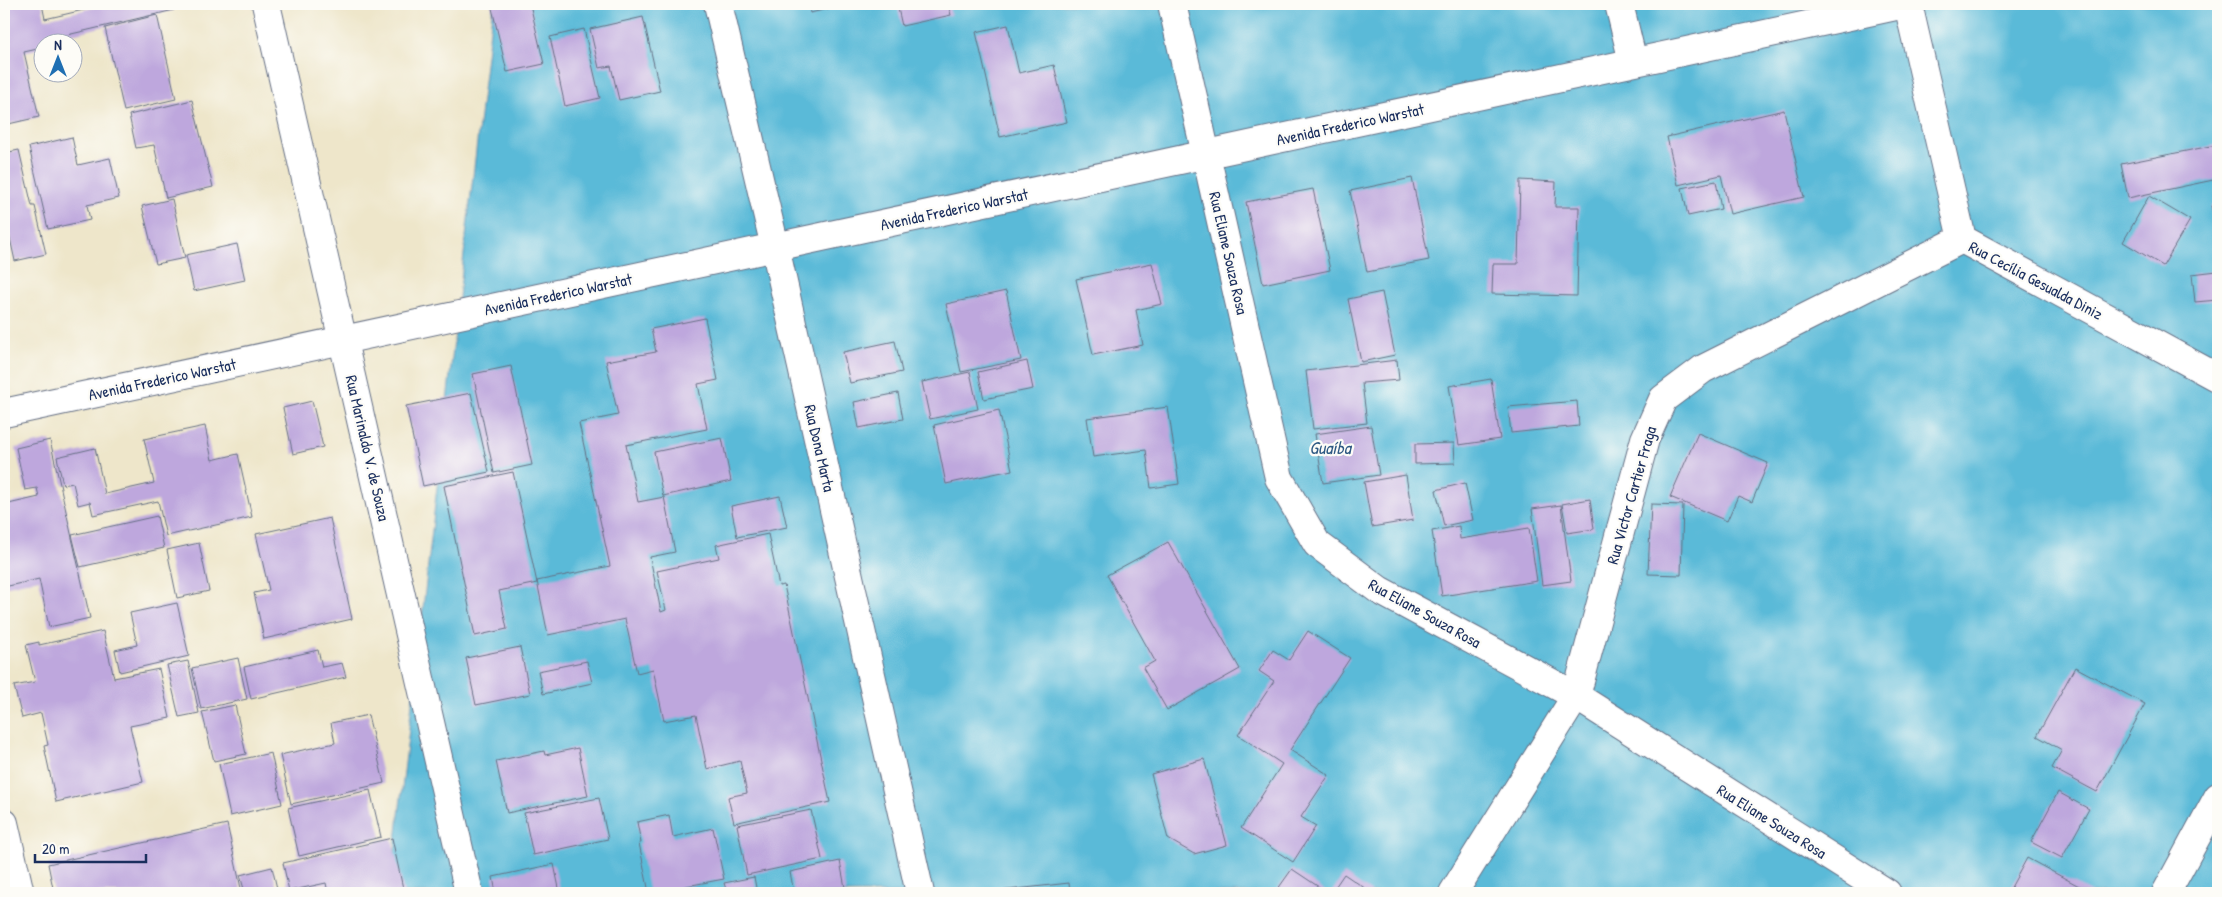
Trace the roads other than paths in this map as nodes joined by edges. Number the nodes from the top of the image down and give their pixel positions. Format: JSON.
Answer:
{"nodes":[{"id":1,"x":266,"y":4,"type":"edge"},
{"id":2,"x":718,"y":4,"type":"edge"},
{"id":3,"x":1172,"y":4,"type":"edge"},
{"id":4,"x":1619,"y":4,"type":"edge"},
{"id":5,"x":1906,"y":4,"type":"edge"},
{"id":6,"x":1633,"y":62,"type":"junction"},
{"id":7,"x":1207,"y":155,"type":"junction"},
{"id":8,"x":1962,"y":239,"type":"junction"},
{"id":9,"x":775,"y":247,"type":"junction"},
{"id":10,"x":344,"y":340,"type":"junction"},
{"id":11,"x":2218,"y":378,"type":"edge"},
{"id":12,"x":4,"y":413,"type":"edge"},
{"id":13,"x":1576,"y":696,"type":"junction"},
{"id":14,"x":2218,"y":797,"type":"edge"},
{"id":15,"x":5,"y":836,"type":"edge"},
{"id":16,"x":20,"y":893,"type":"edge"},
{"id":17,"x":469,"y":893,"type":"edge"},
{"id":18,"x":920,"y":893,"type":"edge"},
{"id":19,"x":1453,"y":893,"type":"edge"},
{"id":20,"x":1887,"y":893,"type":"edge"},
{"id":21,"x":2166,"y":893,"type":"edge"}],
"edges":[{"from":1,"to":10,"type":"street","name":"Rua Marinaldo V. de Souza"},
{"from":2,"to":9,"type":"street","name":"Rua Dona Marta"},
{"from":3,"to":7,"type":"street","name":"Rua Eliane Souza Rosa"},
{"from":4,"to":6,"type":"street"},
{"from":5,"to":6,"type":"street","name":"Avenida Frederico Warstat"},
{"from":5,"to":8,"type":"street","name":"Rua Cecília Gesualda Diniz"},
{"from":6,"to":7,"type":"street","name":"Avenida Frederico Warstat"},
{"from":7,"to":9,"type":"street","name":"Avenida Frederico Warstat"},
{"from":7,"to":13,"type":"street","name":"Rua Eliane Souza Rosa"},
{"from":8,"to":11,"type":"street","name":"Rua Cecília Gesualda Diniz"},
{"from":8,"to":13,"type":"street","name":"Rua Victor Cartier Fraga"},
{"from":9,"to":10,"type":"street","name":"Avenida Frederico Warstat"},
{"from":9,"to":18,"type":"street","name":"Rua Dona Marta"},
{"from":10,"to":12,"type":"street","name":"Avenida Frederico Warstat"},
{"from":10,"to":17,"type":"street","name":"Rua Marinaldo V. de Souza"},
{"from":13,"to":19,"type":"street","name":"Rua Victor Cartier Fraga"},
{"from":13,"to":20,"type":"street","name":"Rua Eliane Souza Rosa"},
{"from":14,"to":21,"type":"street"},
{"from":15,"to":16,"type":"street"}]}
